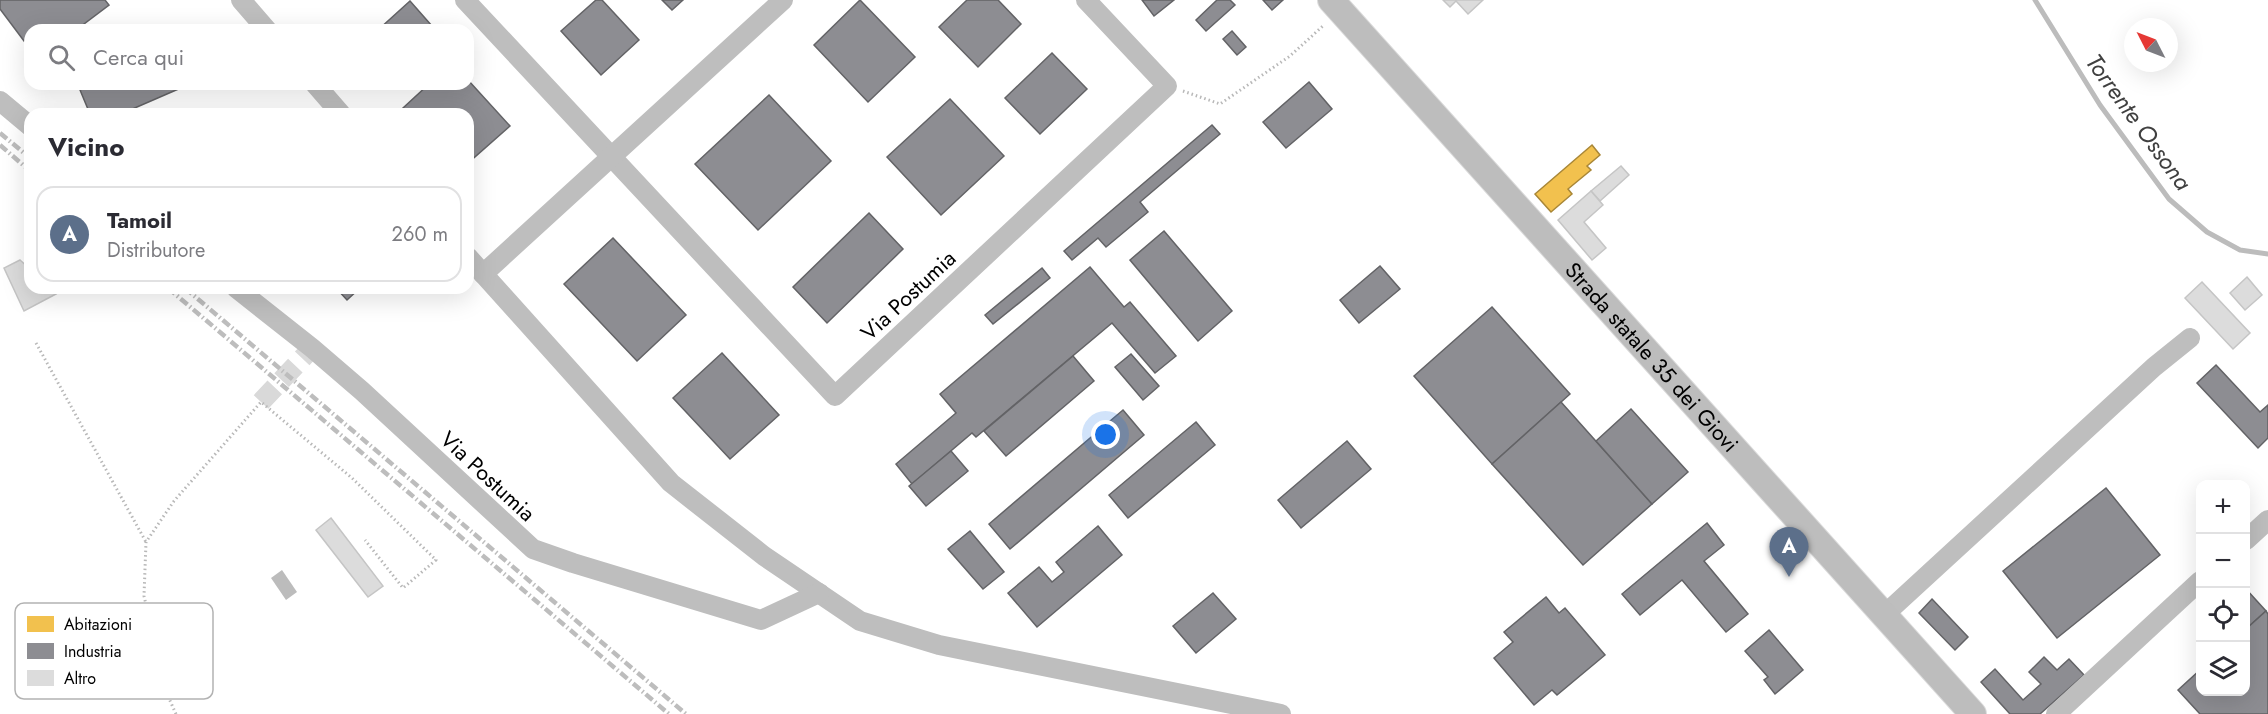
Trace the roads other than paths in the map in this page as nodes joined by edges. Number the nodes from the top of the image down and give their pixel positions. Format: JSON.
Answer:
{"nodes":[{"id":1,"x":241,"y":0,"type":"edge"},
{"id":2,"x":465,"y":0,"type":"edge"},
{"id":3,"x":783,"y":0,"type":"edge"},
{"id":4,"x":1086,"y":0,"type":"edge"},
{"id":5,"x":1329,"y":11,"type":"edge"},
{"id":6,"x":262,"y":24,"type":"edge"},
{"id":7,"x":320,"y":90,"type":"edge"},
{"id":8,"x":0,"y":100,"type":"edge"},
{"id":9,"x":336,"y":108,"type":"edge"},
{"id":10,"x":24,"y":121,"type":"edge"},
{"id":11,"x":611,"y":157,"type":"junction"},
{"id":12,"x":474,"y":264,"type":"edge"},
{"id":13,"x":483,"y":274,"type":"junction"},
{"id":14,"x":244,"y":294,"type":"edge"},
{"id":15,"x":2190,"y":338,"type":"dead end"},
{"id":16,"x":2268,"y":520,"type":"edge"},
{"id":17,"x":2250,"y":536,"type":"edge"},
{"id":18,"x":2196,"y":585,"type":"edge"},
{"id":19,"x":819,"y":593,"type":"junction"},
{"id":20,"x":1884,"y":615,"type":"junction"},
{"id":21,"x":1281,"y":714,"type":"edge"},
{"id":22,"x":1973,"y":714,"type":"edge"},
{"id":23,"x":2056,"y":714,"type":"edge"}],
"edges":[{"from":1,"to":6,"type":"street"},
{"from":2,"to":11,"type":"street","name":"Via Postumia"},
{"from":3,"to":11,"type":"street"},
{"from":4,"to":11,"type":"street","name":"Via Postumia"},
{"from":5,"to":20,"type":"main road","name":"Strada statale 35 dei Giovi"},
{"from":7,"to":9,"type":"street"},
{"from":8,"to":10,"type":"street"},
{"from":11,"to":13,"type":"street"},
{"from":12,"to":13,"type":"street"},
{"from":13,"to":19,"type":"street"},
{"from":14,"to":19,"type":"street","name":"Via Postumia"},
{"from":15,"to":20,"type":"street"},
{"from":16,"to":17,"type":"street"},
{"from":18,"to":23,"type":"street"},
{"from":19,"to":21,"type":"street"},
{"from":20,"to":22,"type":"main road","name":"Strada statale 35 dei Giovi"}]}
